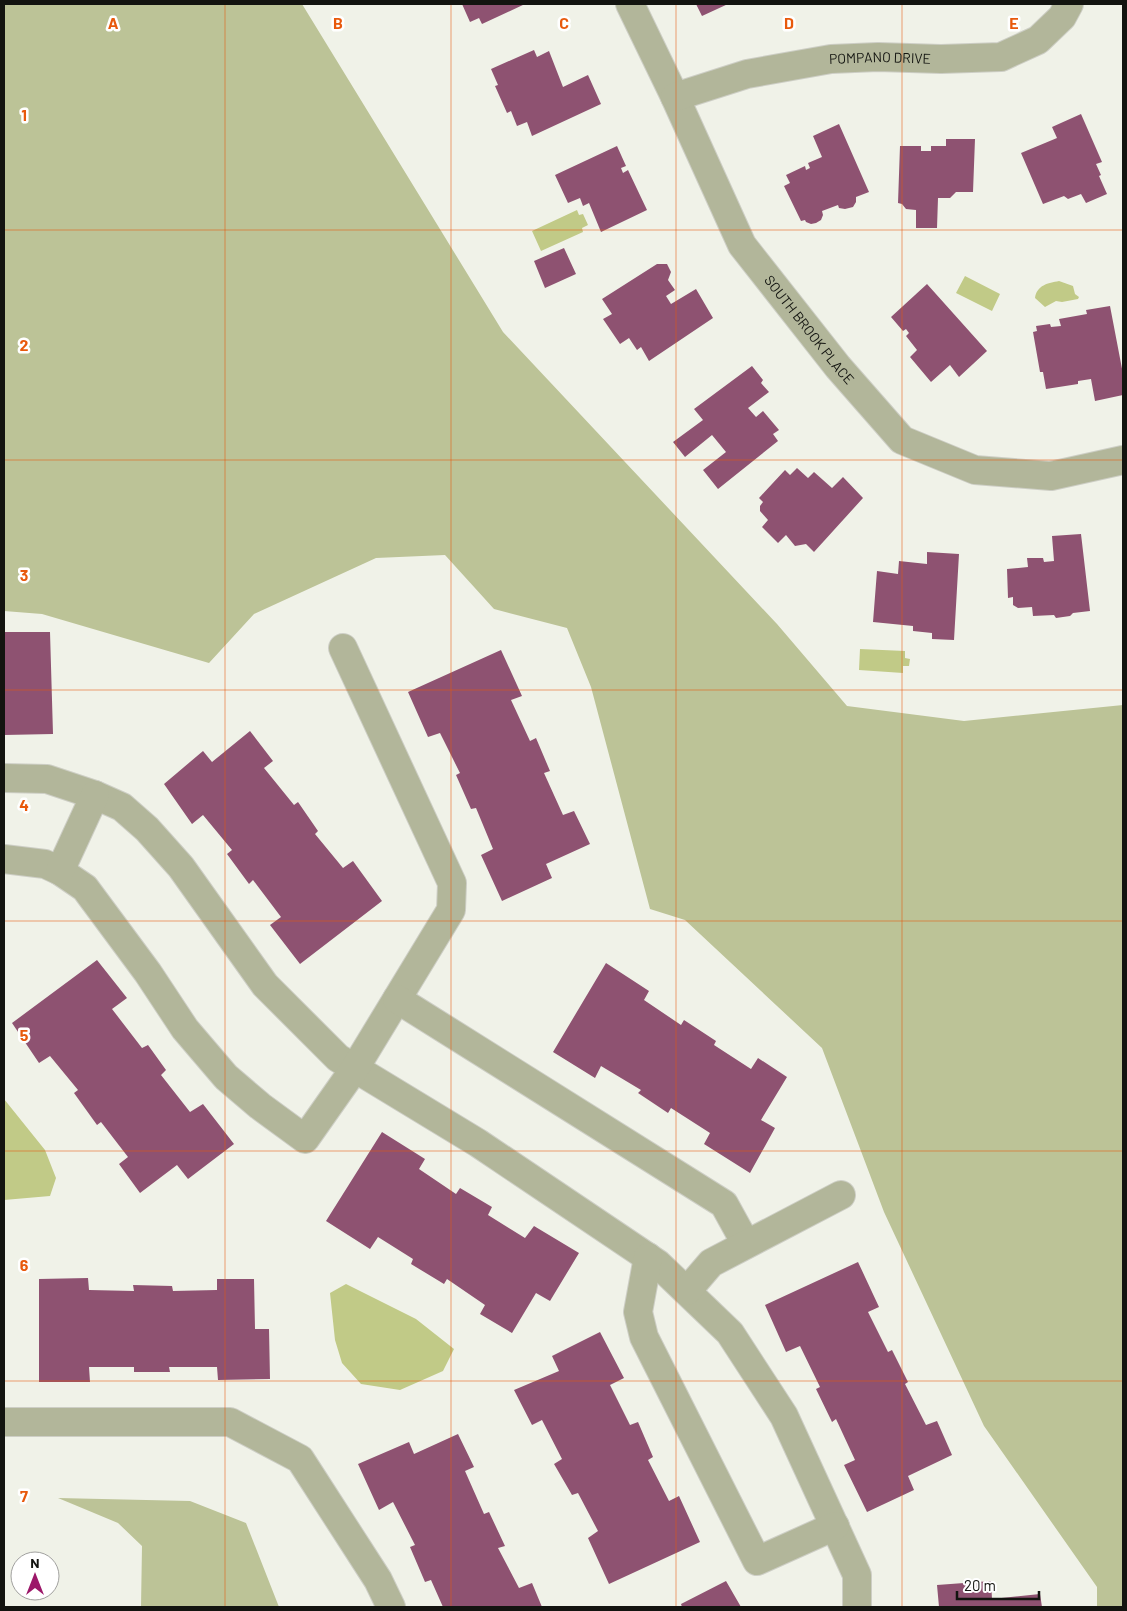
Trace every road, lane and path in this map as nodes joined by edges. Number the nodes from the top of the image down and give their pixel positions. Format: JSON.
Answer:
{"nodes":[{"id":1,"x":630,"y":4,"type":"edge"},
{"id":2,"x":1069,"y":4,"type":"edge"},
{"id":3,"x":675,"y":97,"type":"junction"},
{"id":4,"x":1123,"y":460,"type":"edge"},
{"id":5,"x":343,"y":648,"type":"dead end"},
{"id":6,"x":4,"y":778,"type":"edge"},
{"id":7,"x":95,"y":795,"type":"junction"},
{"id":8,"x":4,"y":859,"type":"edge"},
{"id":9,"x":60,"y":871,"type":"junction"},
{"id":10,"x":397,"y":999,"type":"junction"},
{"id":11,"x":355,"y":1068,"type":"junction"},
{"id":12,"x":841,"y":1195,"type":"dead end"},
{"id":13,"x":746,"y":1244,"type":"junction"},
{"id":14,"x":648,"y":1257,"type":"junction"},
{"id":15,"x":687,"y":1292,"type":"junction"},
{"id":16,"x":4,"y":1422,"type":"edge"},
{"id":17,"x":835,"y":1526,"type":"junction"},
{"id":18,"x":391,"y":1607,"type":"edge"},
{"id":19,"x":857,"y":1607,"type":"edge"}],
"edges":[{"from":1,"to":3,"type":"street","name":"SOUTH BROOK PLACE"},
{"from":2,"to":3,"type":"street","name":"POMPANO DRIVE"},
{"from":3,"to":4,"type":"street","name":"SOUTH BROOK PLACE"},
{"from":5,"to":10,"type":"street"},
{"from":6,"to":7,"type":"street"},
{"from":7,"to":9,"type":"street"},
{"from":7,"to":11,"type":"street"},
{"from":8,"to":9,"type":"street"},
{"from":9,"to":11,"type":"street"},
{"from":10,"to":11,"type":"street"},
{"from":10,"to":13,"type":"street"},
{"from":11,"to":14,"type":"street"},
{"from":12,"to":13,"type":"street"},
{"from":13,"to":15,"type":"street"},
{"from":14,"to":15,"type":"street"},
{"from":14,"to":17,"type":"street"},
{"from":15,"to":17,"type":"street"},
{"from":16,"to":18,"type":"street"},
{"from":17,"to":19,"type":"street"}]}
